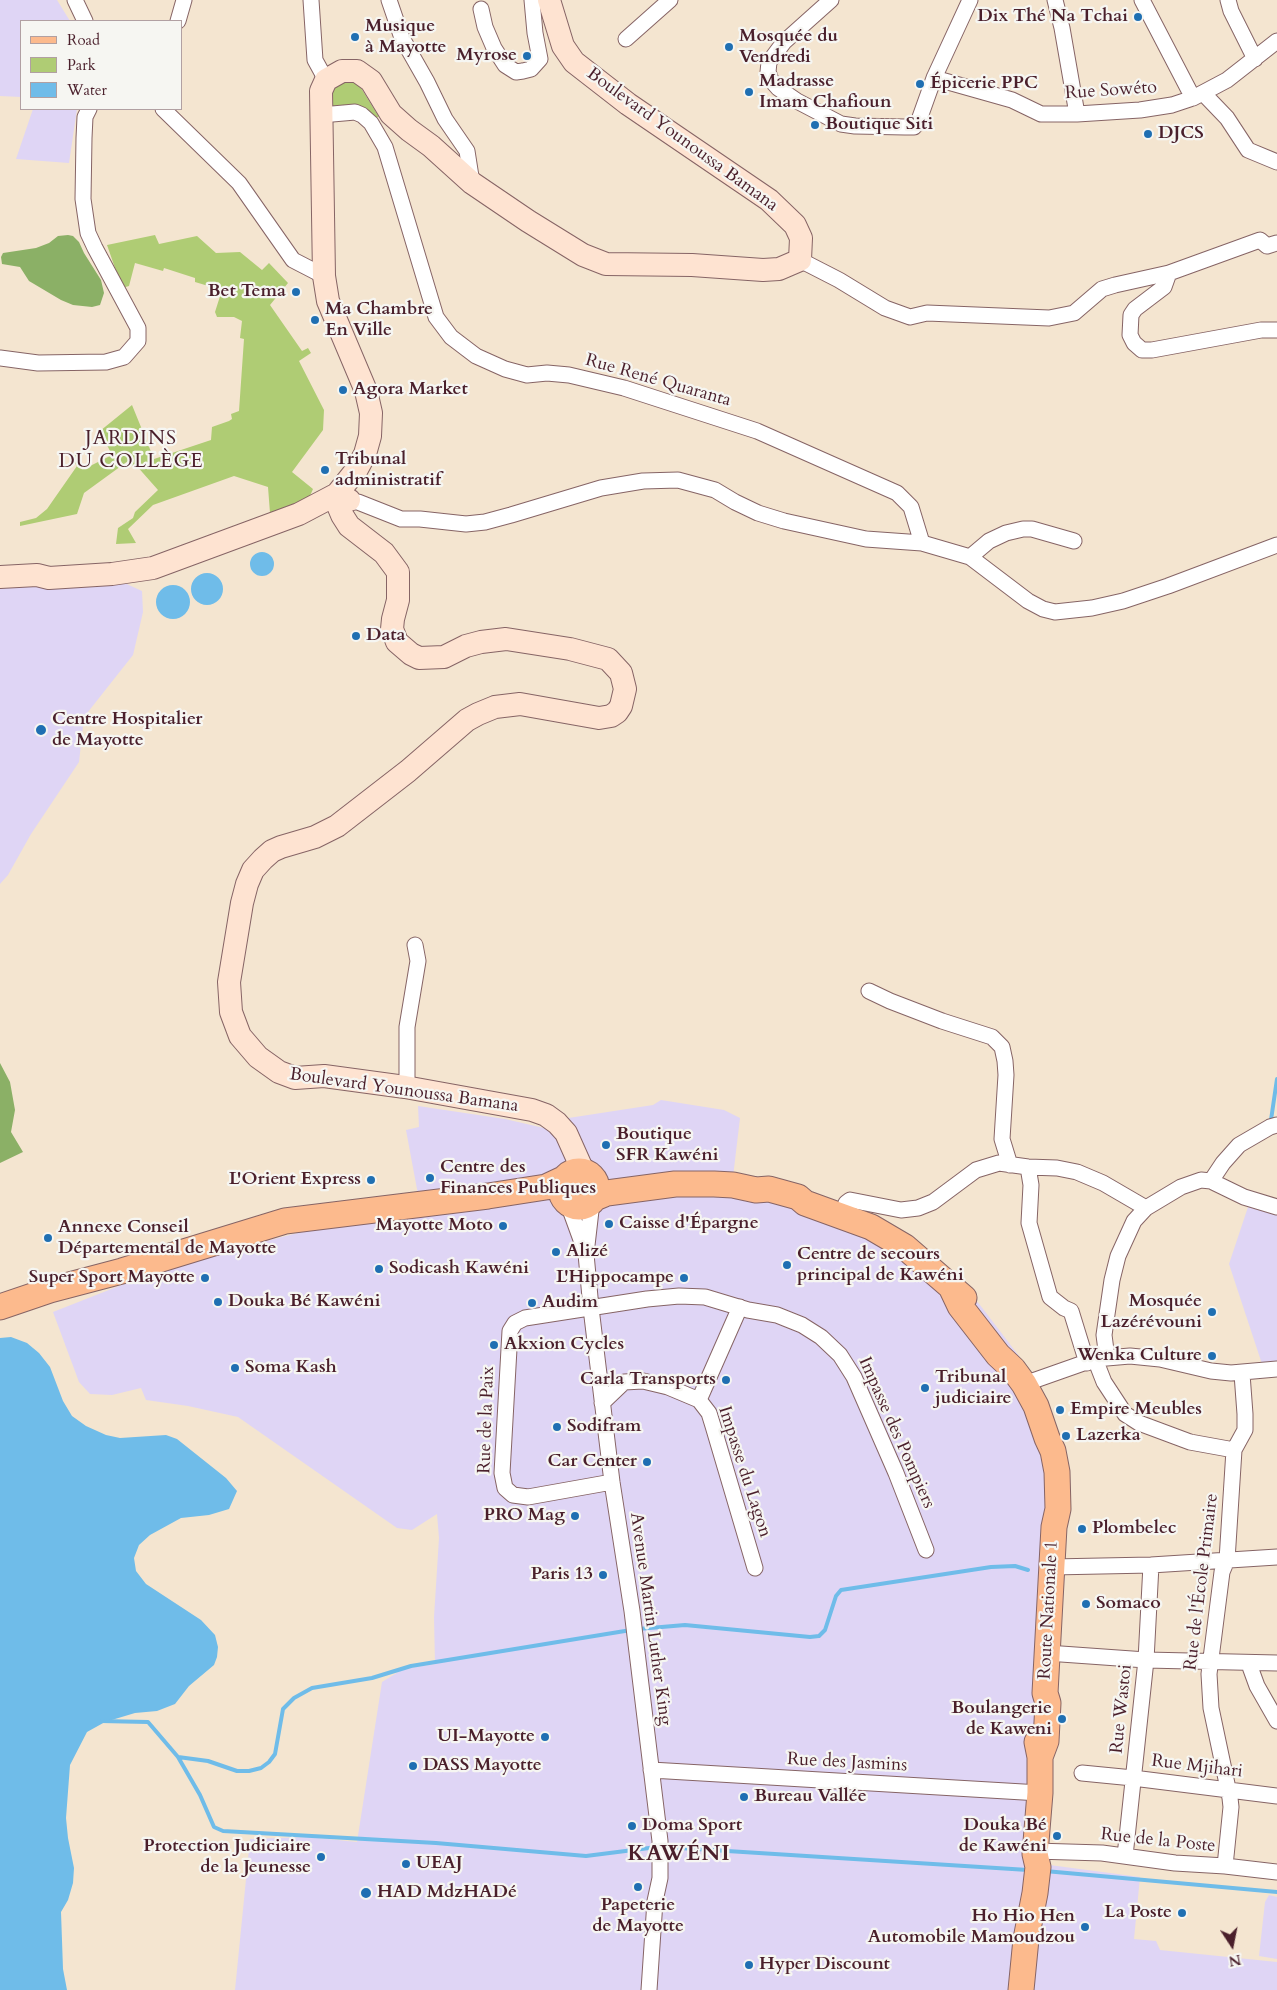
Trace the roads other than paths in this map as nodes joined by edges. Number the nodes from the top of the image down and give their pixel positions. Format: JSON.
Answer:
{"nodes":[{"id":1,"x":75,"y":0,"type":"edge"},
{"id":2,"x":184,"y":0,"type":"edge"},
{"id":3,"x":311,"y":0,"type":"edge"},
{"id":4,"x":390,"y":0,"type":"edge"},
{"id":5,"x":532,"y":0,"type":"edge"},
{"id":6,"x":549,"y":0,"type":"edge"},
{"id":7,"x":670,"y":0,"type":"edge"},
{"id":8,"x":831,"y":0,"type":"edge"},
{"id":9,"x":970,"y":0,"type":"edge"},
{"id":10,"x":1055,"y":0,"type":"edge"},
{"id":11,"x":1142,"y":0,"type":"edge"},
{"id":12,"x":1228,"y":0,"type":"edge"},
{"id":13,"x":481,"y":8,"type":"dead end"},
{"id":14,"x":85,"y":20,"type":"edge"},
{"id":15,"x":178,"y":20,"type":"edge"},
{"id":16,"x":626,"y":38,"type":"dead end"},
{"id":17,"x":1277,"y":41,"type":"edge"},
{"id":18,"x":1255,"y":59,"type":"junction"},
{"id":19,"x":934,"y":78,"type":"junction"},
{"id":20,"x":326,"y":80,"type":"junction"},
{"id":21,"x":1198,"y":96,"type":"junction"},
{"id":22,"x":88,"y":110,"type":"edge"},
{"id":23,"x":164,"y":110,"type":"edge"},
{"id":24,"x":321,"y":114,"type":"junction"},
{"id":25,"x":1077,"y":114,"type":"junction"},
{"id":26,"x":1277,"y":163,"type":"edge"},
{"id":27,"x":472,"y":183,"type":"junction"},
{"id":28,"x":1277,"y":243,"type":"edge"},
{"id":29,"x":800,"y":260,"type":"junction"},
{"id":30,"x":1169,"y":273,"type":"junction"},
{"id":31,"x":324,"y":276,"type":"junction"},
{"id":32,"x":1277,"y":330,"type":"edge"},
{"id":33,"x":0,"y":358,"type":"edge"},
{"id":34,"x":343,"y":502,"type":"junction"},
{"id":35,"x":1074,"y":541,"type":"dead end"},
{"id":36,"x":922,"y":543,"type":"junction"},
{"id":37,"x":1277,"y":545,"type":"edge"},
{"id":38,"x":970,"y":557,"type":"junction"},
{"id":39,"x":0,"y":578,"type":"edge"},
{"id":40,"x":415,"y":945,"type":"dead end"},
{"id":41,"x":869,"y":991,"type":"dead end"},
{"id":42,"x":405,"y":1087,"type":"junction"},
{"id":43,"x":1277,"y":1125,"type":"edge"},
{"id":44,"x":1010,"y":1165,"type":"junction"},
{"id":45,"x":1028,"y":1167,"type":"junction"},
{"id":46,"x":1211,"y":1181,"type":"junction"},
{"id":47,"x":573,"y":1184,"type":"junction"},
{"id":48,"x":676,"y":1184,"type":"junction"},
{"id":49,"x":594,"y":1200,"type":"junction"},
{"id":50,"x":1277,"y":1207,"type":"edge"},
{"id":51,"x":1146,"y":1208,"type":"junction"},
{"id":52,"x":842,"y":1216,"type":"junction"},
{"id":53,"x":586,"y":1254,"type":"junction"},
{"id":54,"x":0,"y":1307,"type":"edge"},
{"id":55,"x":740,"y":1307,"type":"junction"},
{"id":56,"x":591,"y":1308,"type":"junction"},
{"id":57,"x":1096,"y":1360,"type":"junction"},
{"id":58,"x":1277,"y":1368,"type":"edge"},
{"id":59,"x":1242,"y":1374,"type":"junction"},
{"id":60,"x":1019,"y":1377,"type":"junction"},
{"id":61,"x":699,"y":1400,"type":"junction"},
{"id":62,"x":602,"y":1403,"type":"junction"},
{"id":63,"x":1234,"y":1450,"type":"junction"},
{"id":64,"x":612,"y":1482,"type":"junction"},
{"id":65,"x":926,"y":1550,"type":"dead end"},
{"id":66,"x":1277,"y":1557,"type":"edge"},
{"id":67,"x":1227,"y":1560,"type":"junction"},
{"id":68,"x":1151,"y":1565,"type":"junction"},
{"id":69,"x":755,"y":1568,"type":"dead end"},
{"id":70,"x":1052,"y":1568,"type":"junction"},
{"id":71,"x":1047,"y":1653,"type":"junction"},
{"id":72,"x":1146,"y":1660,"type":"junction"},
{"id":73,"x":1210,"y":1662,"type":"junction"},
{"id":74,"x":1277,"y":1663,"type":"edge"},
{"id":75,"x":1250,"y":1664,"type":"junction"},
{"id":76,"x":1277,"y":1721,"type":"edge"},
{"id":77,"x":651,"y":1770,"type":"junction"},
{"id":78,"x":1082,"y":1773,"type":"dead end"},
{"id":79,"x":1133,"y":1778,"type":"junction"},
{"id":80,"x":1228,"y":1790,"type":"junction"},
{"id":81,"x":1040,"y":1793,"type":"junction"},
{"id":82,"x":1277,"y":1796,"type":"edge"},
{"id":83,"x":1125,"y":1856,"type":"junction"},
{"id":84,"x":1034,"y":1859,"type":"junction"},
{"id":85,"x":1225,"y":1866,"type":"junction"},
{"id":86,"x":1277,"y":1872,"type":"edge"},
{"id":87,"x":648,"y":1990,"type":"edge"},
{"id":88,"x":1021,"y":1990,"type":"edge"}],
"edges":[{"from":1,"to":14,"type":"street"},
{"from":2,"to":15,"type":"street"},
{"from":3,"to":20,"type":"street"},
{"from":4,"to":27,"type":"street"},
{"from":5,"to":13,"type":"street"},
{"from":6,"to":29,"type":"main road","name":"Boulevard Younoussa Bamana"},
{"from":7,"to":16,"type":"street"},
{"from":8,"to":19,"type":"street"},
{"from":9,"to":19,"type":"street"},
{"from":10,"to":25,"type":"street"},
{"from":11,"to":21,"type":"street"},
{"from":12,"to":18,"type":"street"},
{"from":17,"to":18,"type":"street","name":"Rue Sowéto"},
{"from":18,"to":21,"type":"street","name":"Rue Sowéto"},
{"from":19,"to":25,"type":"street","name":"Rue Sowéto"},
{"from":20,"to":24,"type":"main road"},
{"from":20,"to":27,"type":"main road"},
{"from":21,"to":25,"type":"street","name":"Rue Sowéto"},
{"from":21,"to":26,"type":"street"},
{"from":22,"to":33,"type":"street"},
{"from":23,"to":31,"type":"street"},
{"from":24,"to":31,"type":"main road"},
{"from":24,"to":36,"type":"street","name":"Rue René Quaranta"},
{"from":27,"to":29,"type":"main road"},
{"from":28,"to":30,"type":"street"},
{"from":29,"to":30,"type":"street"},
{"from":30,"to":32,"type":"street"},
{"from":31,"to":34,"type":"main road"},
{"from":34,"to":36,"type":"street"},
{"from":34,"to":39,"type":"main road"},
{"from":34,"to":42,"type":"main road","name":"Boulevard Younoussa Bamana"},
{"from":35,"to":38,"type":"street"},
{"from":36,"to":38,"type":"street"},
{"from":37,"to":38,"type":"street"},
{"from":40,"to":42,"type":"street"},
{"from":41,"to":44,"type":"street"},
{"from":42,"to":47,"type":"main road","name":"Boulevard Younoussa Bamana"},
{"from":43,"to":46,"type":"street"},
{"from":44,"to":45,"type":"street"},
{"from":44,"to":52,"type":"street"},
{"from":45,"to":51,"type":"street"},
{"from":45,"to":57,"type":"street"},
{"from":46,"to":50,"type":"street"},
{"from":46,"to":51,"type":"street"},
{"from":47,"to":48,"type":"main road","name":"Route Nationale 1"},
{"from":47,"to":49,"type":"main road","name":"Route Nationale 1"},
{"from":47,"to":53,"type":"street","name":"Avenue Martin Luther King"},
{"from":47,"to":54,"type":"main road","name":"Route Nationale 1"},
{"from":48,"to":49,"type":"main road","name":"Route Nationale 1"},
{"from":48,"to":52,"type":"main road","name":"Route Nationale 1"},
{"from":49,"to":53,"type":"street","name":"Avenue Martin Luther King"},
{"from":51,"to":57,"type":"street"},
{"from":52,"to":60,"type":"main road","name":"Route Nationale 1"},
{"from":53,"to":56,"type":"street","name":"Avenue Martin Luther King"},
{"from":55,"to":56,"type":"street","name":"Impasse des Pompiers"},
{"from":55,"to":61,"type":"street","name":"Impasse du Lagon"},
{"from":55,"to":65,"type":"street","name":"Impasse des Pompiers"},
{"from":56,"to":62,"type":"street","name":"Avenue Martin Luther King"},
{"from":56,"to":64,"type":"street","name":"Rue de la Paix"},
{"from":57,"to":59,"type":"street"},
{"from":57,"to":60,"type":"street"},
{"from":57,"to":63,"type":"street"},
{"from":58,"to":59,"type":"street"},
{"from":59,"to":63,"type":"street"},
{"from":60,"to":70,"type":"main road","name":"Route Nationale 1"},
{"from":61,"to":62,"type":"street"},
{"from":61,"to":69,"type":"street","name":"Impasse du Lagon"},
{"from":62,"to":64,"type":"street","name":"Avenue Martin Luther King"},
{"from":63,"to":67,"type":"street","name":"Rue de l'École Primaire"},
{"from":64,"to":77,"type":"street","name":"Avenue Martin Luther King"},
{"from":66,"to":67,"type":"street"},
{"from":67,"to":68,"type":"street"},
{"from":67,"to":73,"type":"street","name":"Rue de l'École Primaire"},
{"from":68,"to":70,"type":"street"},
{"from":68,"to":72,"type":"street","name":"Rue Wastoi"},
{"from":70,"to":71,"type":"main road","name":"Route Nationale 1"},
{"from":71,"to":72,"type":"street"},
{"from":71,"to":81,"type":"main road","name":"Route Nationale 1"},
{"from":72,"to":73,"type":"street"},
{"from":72,"to":79,"type":"street","name":"Rue Wastoi"},
{"from":73,"to":75,"type":"street"},
{"from":73,"to":80,"type":"street","name":"Rue de l'École Primaire"},
{"from":74,"to":75,"type":"street"},
{"from":75,"to":76,"type":"street"},
{"from":77,"to":81,"type":"street","name":"Rue des Jasmins"},
{"from":77,"to":87,"type":"street","name":"Avenue Martin Luther King"},
{"from":78,"to":79,"type":"street","name":"Rue Mjihari"},
{"from":79,"to":80,"type":"street","name":"Rue Mjihari"},
{"from":79,"to":83,"type":"street","name":"Rue Wastoi"},
{"from":80,"to":82,"type":"street","name":"Rue Mjihari"},
{"from":80,"to":85,"type":"street","name":"Rue de l'École Primaire"},
{"from":81,"to":84,"type":"main road","name":"Route Nationale 1"},
{"from":83,"to":84,"type":"street","name":"Rue de la Poste"},
{"from":83,"to":85,"type":"street","name":"Rue de la Poste"},
{"from":84,"to":88,"type":"main road","name":"Route Nationale 1"},
{"from":85,"to":86,"type":"street","name":"Rue de la Poste"}]}
